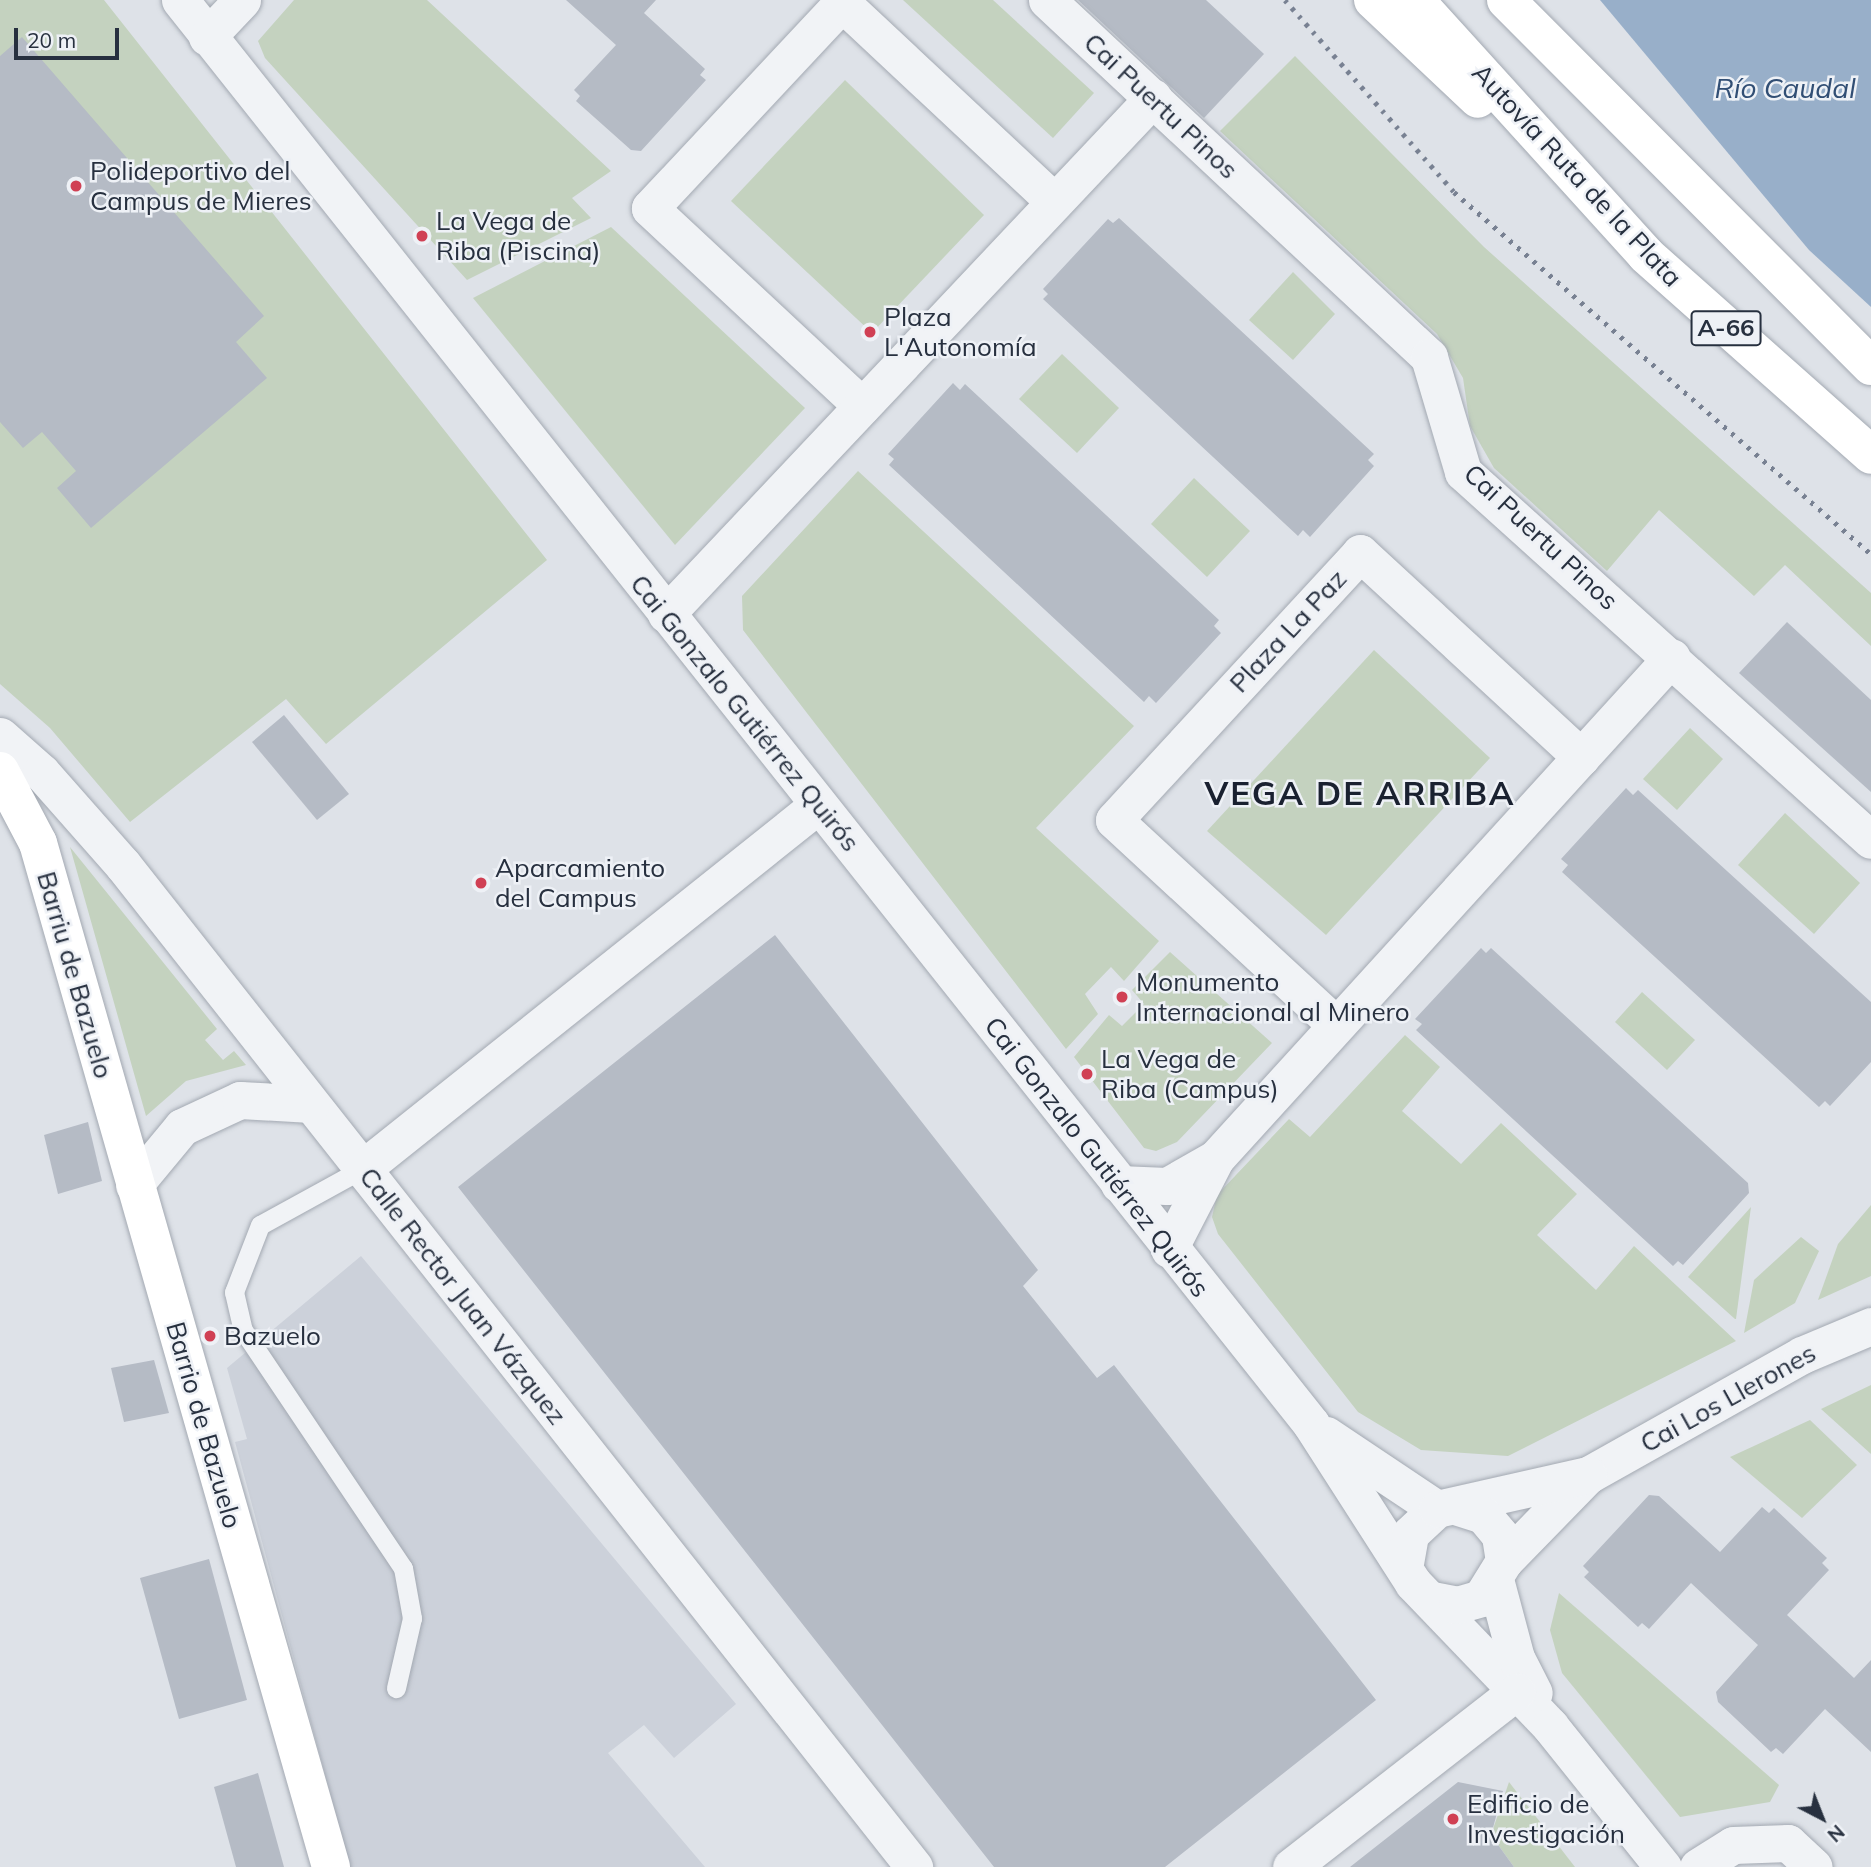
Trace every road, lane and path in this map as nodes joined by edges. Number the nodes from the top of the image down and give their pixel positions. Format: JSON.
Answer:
{"nodes":[{"id":1,"x":180,"y":0,"type":"edge"},
{"id":2,"x":242,"y":0,"type":"edge"},
{"id":3,"x":1047,"y":0,"type":"edge"},
{"id":4,"x":1373,"y":0,"type":"edge"},
{"id":5,"x":1415,"y":0,"type":"edge"},
{"id":6,"x":1506,"y":0,"type":"edge"},
{"id":7,"x":1541,"y":0,"type":"edge"},
{"id":8,"x":207,"y":37,"type":"junction"},
{"id":9,"x":1153,"y":97,"type":"junction"},
{"id":10,"x":1589,"y":192,"type":"junction"},
{"id":11,"x":1055,"y":202,"type":"junction"},
{"id":12,"x":1706,"y":204,"type":"junction"},
{"id":13,"x":1871,"y":366,"type":"edge"},
{"id":14,"x":862,"y":406,"type":"junction"},
{"id":15,"x":1871,"y":455,"type":"edge"},
{"id":16,"x":666,"y":614,"type":"junction"},
{"id":17,"x":1672,"y":657,"type":"junction"},
{"id":18,"x":0,"y":736,"type":"edge"},
{"id":19,"x":1581,"y":757,"type":"junction"},
{"id":20,"x":0,"y":771,"type":"edge"},
{"id":21,"x":818,"y":805,"type":"junction"},
{"id":22,"x":1871,"y":840,"type":"edge"},
{"id":23,"x":1336,"y":1025,"type":"junction"},
{"id":24,"x":311,"y":1104,"type":"junction"},
{"id":25,"x":1216,"y":1158,"type":"junction"},
{"id":26,"x":362,"y":1169,"type":"junction"},
{"id":27,"x":1119,"y":1184,"type":"junction"},
{"id":28,"x":134,"y":1185,"type":"junction"},
{"id":29,"x":1169,"y":1249,"type":"junction"},
{"id":30,"x":1871,"y":1325,"type":"edge"},
{"id":31,"x":1311,"y":1424,"type":"junction"},
{"id":32,"x":1588,"y":1475,"type":"junction"},
{"id":33,"x":1447,"y":1508,"type":"junction"},
{"id":34,"x":1405,"y":1563,"type":"junction"},
{"id":35,"x":1500,"y":1572,"type":"junction"},
{"id":36,"x":1432,"y":1600,"type":"junction"},
{"id":37,"x":396,"y":1688,"type":"dead end"},
{"id":38,"x":1517,"y":1691,"type":"junction"},
{"id":39,"x":1550,"y":1726,"type":"junction"},
{"id":40,"x":331,"y":1867,"type":"edge"},
{"id":41,"x":914,"y":1867,"type":"edge"},
{"id":42,"x":1291,"y":1867,"type":"edge"},
{"id":43,"x":1663,"y":1867,"type":"edge"},
{"id":44,"x":1698,"y":1867,"type":"edge"},
{"id":45,"x":1814,"y":1867,"type":"edge"}],
"edges":[{"from":1,"to":8,"type":"street","name":"Cai Gonzalo Gutiérrez Quirós"},
{"from":2,"to":8,"type":"street"},
{"from":3,"to":9,"type":"street","name":"Cai Puertu Pinos"},
{"from":4,"to":10,"type":"main road"},
{"from":5,"to":10,"type":"main road","name":"Autovía Ruta de la Plata","number":"A-66"},
{"from":6,"to":12,"type":"main road","number":"A-66"},
{"from":7,"to":12,"type":"main road"},
{"from":8,"to":16,"type":"street","name":"Cai Gonzalo Gutiérrez Quirós"},
{"from":9,"to":11,"type":"street"},
{"from":9,"to":17,"type":"street","name":"Cai Puertu Pinos"},
{"from":10,"to":15,"type":"main road","name":"Autovía Ruta de la Plata","number":"A-66"},
{"from":11,"to":14,"type":"street"},
{"from":11,"to":14,"type":"street"},
{"from":12,"to":13,"type":"main road","number":"A-66"},
{"from":14,"to":16,"type":"street"},
{"from":16,"to":21,"type":"street","name":"Cai Gonzalo Gutiérrez Quirós"},
{"from":17,"to":19,"type":"street"},
{"from":17,"to":22,"type":"street","name":"Cai Puertu Pinos"},
{"from":18,"to":24,"type":"street","name":"Calle Rector Juan Vázquez"},
{"from":19,"to":23,"type":"street"},
{"from":19,"to":23,"type":"street","name":"Plaza La Paz"},
{"from":20,"to":28,"type":"main road","name":"Barriu de Bazuelo"},
{"from":21,"to":26,"type":"street"},
{"from":21,"to":27,"type":"street","name":"Cai Gonzalo Gutiérrez Quirós"},
{"from":23,"to":25,"type":"street"},
{"from":24,"to":26,"type":"street","name":"Calle Rector Juan Vázquez"},
{"from":24,"to":28,"type":"street"},
{"from":25,"to":27,"type":"street"},
{"from":25,"to":29,"type":"street"},
{"from":26,"to":37,"type":"lane"},
{"from":26,"to":41,"type":"street","name":"Calle Rector Juan Vázquez"},
{"from":27,"to":29,"type":"street","name":"Cai Gonzalo Gutiérrez Quirós"},
{"from":28,"to":40,"type":"main road","name":"Barrio de Bazuelo"},
{"from":29,"to":31,"type":"street","name":"Cai Gonzalo Gutiérrez Quirós"},
{"from":30,"to":32,"type":"street","name":"Cai Los Llerones"},
{"from":31,"to":33,"type":"street","name":"Cai Gonzalo Gutiérrez Quirós"},
{"from":31,"to":34,"type":"street","name":"Cai Gonzalo Gutiérrez Quirós"},
{"from":32,"to":33,"type":"street"},
{"from":32,"to":35,"type":"street"},
{"from":33,"to":34,"type":"street"},
{"from":33,"to":35,"type":"street","name":"Cai Gonzalo Gutiérrez Quirós"},
{"from":34,"to":36,"type":"street","name":"Cai Gonzalo Gutiérrez Quirós"},
{"from":35,"to":36,"type":"street"},
{"from":35,"to":39,"type":"street","name":"Cai Gonzalo Gutiérrez Quirós"},
{"from":36,"to":38,"type":"street","name":"Cai Gonzalo Gutiérrez Quirós"},
{"from":38,"to":39,"type":"street","name":"Cai Gonzalo Gutiérrez Quirós"},
{"from":38,"to":42,"type":"street"},
{"from":39,"to":43,"type":"street"},
{"from":44,"to":45,"type":"street"}]}
